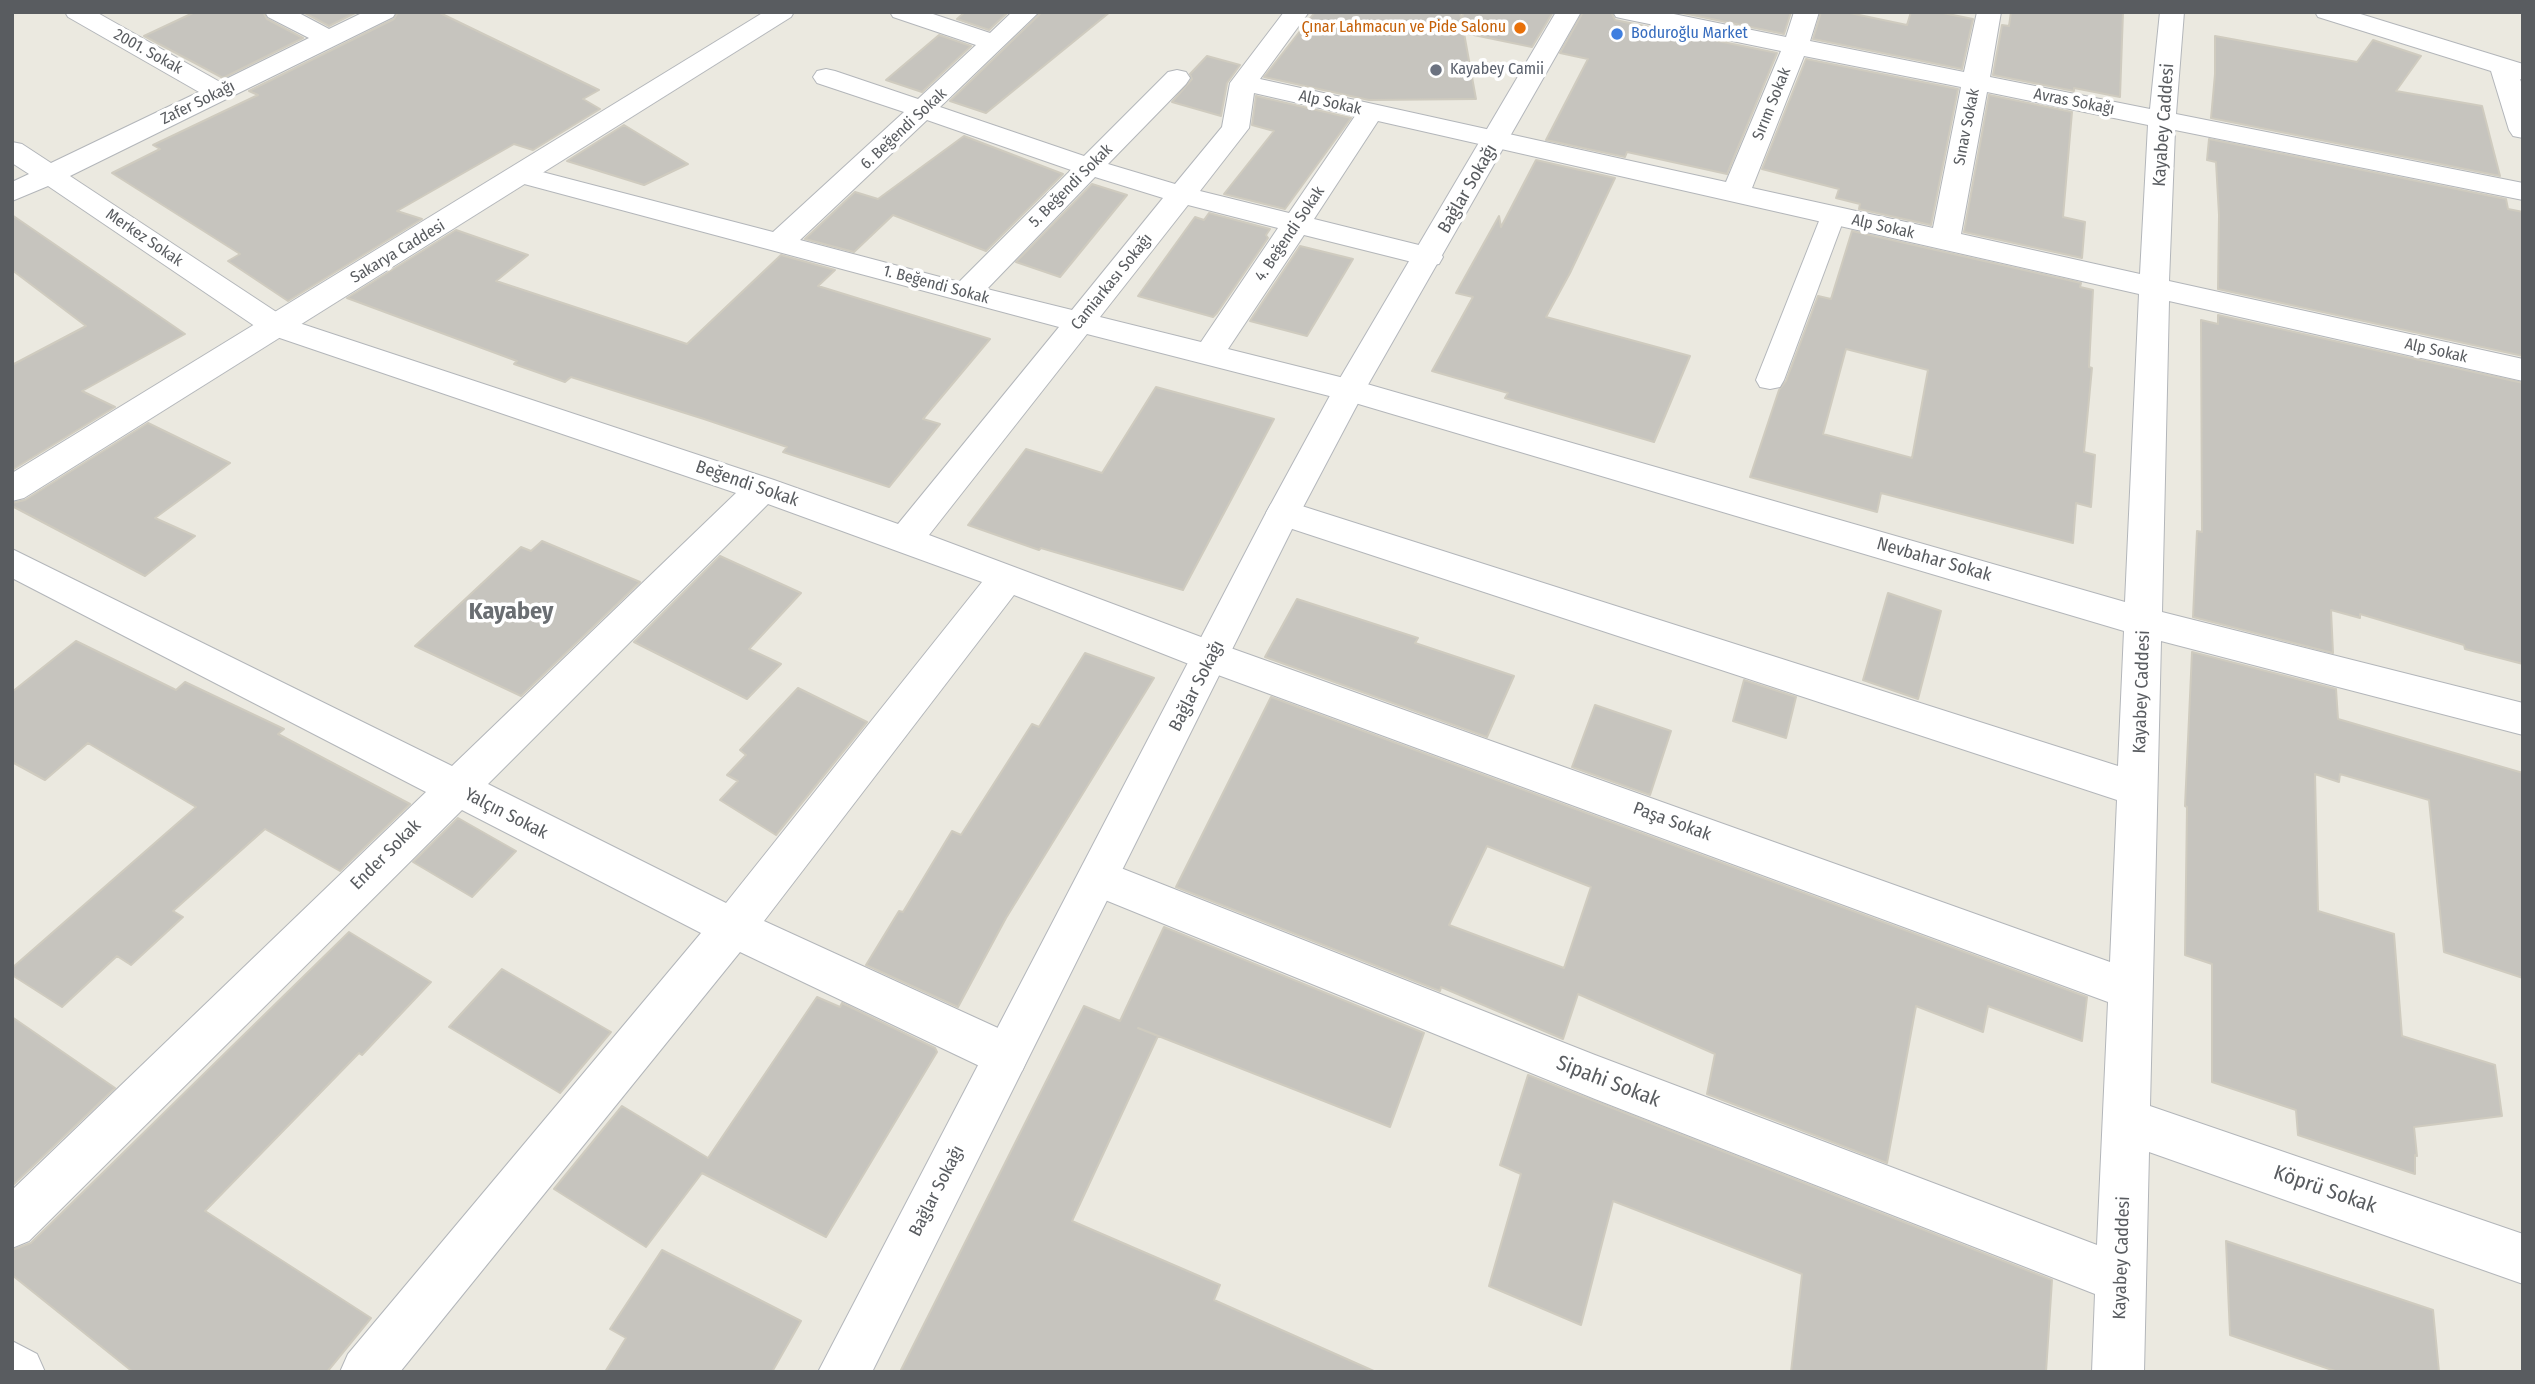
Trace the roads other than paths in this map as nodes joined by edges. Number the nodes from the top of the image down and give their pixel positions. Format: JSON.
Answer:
{"nodes":[{"id":1,"x":77,"y":12,"type":"edge"},
{"id":2,"x":277,"y":12,"type":"edge"},
{"id":3,"x":384,"y":12,"type":"edge"},
{"id":4,"x":782,"y":12,"type":"edge"},
{"id":5,"x":902,"y":12,"type":"edge"},
{"id":6,"x":1027,"y":12,"type":"edge"},
{"id":7,"x":1297,"y":12,"type":"edge"},
{"id":8,"x":1569,"y":12,"type":"edge"},
{"id":9,"x":1625,"y":12,"type":"edge"},
{"id":10,"x":1807,"y":12,"type":"edge"},
{"id":11,"x":1989,"y":12,"type":"edge"},
{"id":12,"x":2172,"y":12,"type":"edge"},
{"id":13,"x":2327,"y":12,"type":"edge"},
{"id":14,"x":330,"y":39,"type":"junction"},
{"id":15,"x":994,"y":43,"type":"junction"},
{"id":16,"x":1796,"y":46,"type":"junction"},
{"id":17,"x":2513,"y":69,"type":"edge"},
{"id":18,"x":826,"y":77,"type":"dead end"},
{"id":19,"x":1177,"y":78,"type":"dead end"},
{"id":20,"x":1976,"y":82,"type":"junction"},
{"id":21,"x":1243,"y":83,"type":"junction"},
{"id":22,"x":220,"y":93,"type":"junction"},
{"id":23,"x":924,"y":110,"type":"junction"},
{"id":24,"x":1371,"y":112,"type":"junction"},
{"id":25,"x":2162,"y":120,"type":"junction"},
{"id":26,"x":2523,"y":130,"type":"edge"},
{"id":27,"x":1497,"y":140,"type":"junction"},
{"id":28,"x":12,"y":150,"type":"edge"},
{"id":29,"x":1090,"y":167,"type":"junction"},
{"id":30,"x":51,"y":175,"type":"junction"},
{"id":31,"x":523,"y":175,"type":"junction"},
{"id":32,"x":2523,"y":192,"type":"edge"},
{"id":33,"x":12,"y":193,"type":"edge"},
{"id":34,"x":1735,"y":194,"type":"junction"},
{"id":35,"x":1182,"y":195,"type":"junction"},
{"id":36,"x":1833,"y":216,"type":"junction"},
{"id":37,"x":1297,"y":224,"type":"junction"},
{"id":38,"x":1945,"y":241,"type":"junction"},
{"id":39,"x":779,"y":243,"type":"junction"},
{"id":40,"x":1428,"y":257,"type":"junction"},
{"id":41,"x":2154,"y":288,"type":"junction"},
{"id":42,"x":965,"y":293,"type":"junction"},
{"id":43,"x":1079,"y":322,"type":"junction"},
{"id":44,"x":276,"y":326,"type":"junction"},
{"id":45,"x":1208,"y":355,"type":"junction"},
{"id":46,"x":2523,"y":370,"type":"edge"},
{"id":47,"x":1770,"y":380,"type":"dead end"},
{"id":48,"x":1349,"y":390,"type":"junction"},
{"id":49,"x":12,"y":489,"type":"edge"},
{"id":50,"x":761,"y":489,"type":"junction"},
{"id":51,"x":1283,"y":513,"type":"junction"},
{"id":52,"x":904,"y":541,"type":"junction"},
{"id":53,"x":12,"y":562,"type":"edge"},
{"id":54,"x":1007,"y":577,"type":"junction"},
{"id":55,"x":2144,"y":622,"type":"junction"},
{"id":56,"x":1212,"y":657,"type":"junction"},
{"id":57,"x":2523,"y":719,"type":"edge"},
{"id":58,"x":454,"y":788,"type":"junction"},
{"id":59,"x":2138,"y":790,"type":"junction"},
{"id":60,"x":1098,"y":878,"type":"junction"},
{"id":61,"x":733,"y":928,"type":"junction"},
{"id":62,"x":2131,"y":990,"type":"junction"},
{"id":63,"x":1006,"y":1055,"type":"junction"},
{"id":64,"x":2127,"y":1121,"type":"junction"},
{"id":65,"x":12,"y":1224,"type":"edge"},
{"id":66,"x":2523,"y":1259,"type":"edge"},
{"id":67,"x":2121,"y":1279,"type":"junction"},
{"id":68,"x":12,"y":1367,"type":"edge"},
{"id":69,"x":19,"y":1372,"type":"edge"},
{"id":70,"x":366,"y":1372,"type":"edge"},
{"id":71,"x":844,"y":1372,"type":"edge"},
{"id":72,"x":2118,"y":1372,"type":"edge"}],
"edges":[{"from":1,"to":22,"type":"street","name":"2001. Sokak"},
{"from":2,"to":14,"type":"street"},
{"from":3,"to":14,"type":"street","name":"Zafer Sokağı"},
{"from":4,"to":31,"type":"street","name":"Sakarya Caddesi"},
{"from":5,"to":15,"type":"street"},
{"from":6,"to":15,"type":"street","name":"6. Beğendi Sokak"},
{"from":7,"to":21,"type":"street","name":"Camiarkası Sokağı"},
{"from":8,"to":27,"type":"street","name":"Bağlar Sokağı"},
{"from":9,"to":16,"type":"street","name":"Avras Sokağı"},
{"from":10,"to":16,"type":"street","name":"Sırım Sokak"},
{"from":11,"to":20,"type":"street","name":"Sınav Sokak"},
{"from":12,"to":25,"type":"street","name":"Kayabey Caddesi"},
{"from":13,"to":17,"type":"street"},
{"from":14,"to":22,"type":"street","name":"Zafer Sokağı"},
{"from":15,"to":23,"type":"street","name":"6. Beğendi Sokak"},
{"from":16,"to":20,"type":"street","name":"Avras Sokağı"},
{"from":16,"to":34,"type":"street","name":"Sırım Sokak"},
{"from":17,"to":26,"type":"street"},
{"from":18,"to":23,"type":"street"},
{"from":19,"to":29,"type":"street","name":"5. Beğendi Sokak"},
{"from":20,"to":25,"type":"street","name":"Avras Sokağı"},
{"from":20,"to":38,"type":"street","name":"Sınav Sokak"},
{"from":21,"to":24,"type":"street","name":"Alp Sokak"},
{"from":21,"to":35,"type":"street","name":"Camiarkası Sokağı"},
{"from":22,"to":30,"type":"street","name":"Zafer Sokağı"},
{"from":23,"to":29,"type":"street"},
{"from":23,"to":39,"type":"street","name":"6. Beğendi Sokak"},
{"from":24,"to":27,"type":"street","name":"Alp Sokak"},
{"from":24,"to":37,"type":"street","name":"4. Beğendi Sokak"},
{"from":25,"to":32,"type":"street","name":"Avras Sokağı"},
{"from":25,"to":41,"type":"street","name":"Kayabey Caddesi"},
{"from":27,"to":34,"type":"street","name":"Alp Sokak"},
{"from":27,"to":40,"type":"street","name":"Bağlar Sokağı"},
{"from":28,"to":30,"type":"street","name":"Merkez Sokak"},
{"from":29,"to":35,"type":"street"},
{"from":29,"to":42,"type":"street","name":"5. Beğendi Sokak"},
{"from":30,"to":33,"type":"street","name":"Zafer Sokağı"},
{"from":30,"to":44,"type":"street","name":"Merkez Sokak"},
{"from":31,"to":39,"type":"street","name":"1. Beğendi Sokak"},
{"from":31,"to":44,"type":"street","name":"Sakarya Caddesi"},
{"from":34,"to":36,"type":"street","name":"Alp Sokak"},
{"from":35,"to":37,"type":"street"},
{"from":35,"to":43,"type":"street","name":"Camiarkası Sokağı"},
{"from":36,"to":38,"type":"street","name":"Alp Sokak"},
{"from":36,"to":47,"type":"lane"},
{"from":37,"to":40,"type":"street"},
{"from":37,"to":45,"type":"street","name":"4. Beğendi Sokak"},
{"from":38,"to":41,"type":"street","name":"Alp Sokak"},
{"from":39,"to":42,"type":"street","name":"1. Beğendi Sokak"},
{"from":40,"to":48,"type":"street","name":"Bağlar Sokağı"},
{"from":41,"to":46,"type":"street","name":"Alp Sokak"},
{"from":41,"to":55,"type":"street","name":"Kayabey Caddesi"},
{"from":42,"to":43,"type":"street","name":"1. Beğendi Sokak"},
{"from":43,"to":45,"type":"street","name":"1. Beğendi Sokak"},
{"from":43,"to":52,"type":"street","name":"Camiarkası Sokağı"},
{"from":44,"to":49,"type":"street","name":"Sakarya Caddesi"},
{"from":44,"to":50,"type":"street","name":"Beğendi Sokak"},
{"from":45,"to":48,"type":"street","name":"1. Beğendi Sokak"},
{"from":48,"to":51,"type":"street","name":"Bağlar Sokağı"},
{"from":48,"to":55,"type":"street","name":"Nevbahar Sokak"},
{"from":50,"to":52,"type":"street","name":"Beğendi Sokak"},
{"from":50,"to":58,"type":"street","name":"Ender Sokak"},
{"from":51,"to":56,"type":"street","name":"Bağlar Sokağı"},
{"from":51,"to":59,"type":"street"},
{"from":52,"to":54,"type":"street","name":"Beğendi Sokak"},
{"from":53,"to":58,"type":"street","name":"Yalçın Sokak"},
{"from":54,"to":56,"type":"street","name":"Beğendi Sokak"},
{"from":54,"to":61,"type":"street"},
{"from":55,"to":57,"type":"street","name":"Nevbahar Sokak"},
{"from":55,"to":59,"type":"street","name":"Kayabey Caddesi"},
{"from":56,"to":60,"type":"street","name":"Bağlar Sokağı"},
{"from":56,"to":62,"type":"street","name":"Paşa Sokak"},
{"from":58,"to":61,"type":"street","name":"Yalçın Sokak"},
{"from":58,"to":65,"type":"street","name":"Ender Sokak"},
{"from":59,"to":62,"type":"street","name":"Kayabey Caddesi"},
{"from":60,"to":63,"type":"street","name":"Bağlar Sokağı"},
{"from":60,"to":67,"type":"street","name":"Sipahi Sokak"},
{"from":61,"to":63,"type":"street","name":"Yalçın Sokak"},
{"from":61,"to":70,"type":"street"},
{"from":62,"to":64,"type":"street","name":"Kayabey Caddesi"},
{"from":63,"to":71,"type":"street","name":"Bağlar Sokağı"},
{"from":64,"to":66,"type":"street","name":"Köprü Sokak"},
{"from":64,"to":67,"type":"street","name":"Kayabey Caddesi"},
{"from":67,"to":72,"type":"street","name":"Kayabey Caddesi"},
{"from":68,"to":69,"type":"street"}]}
